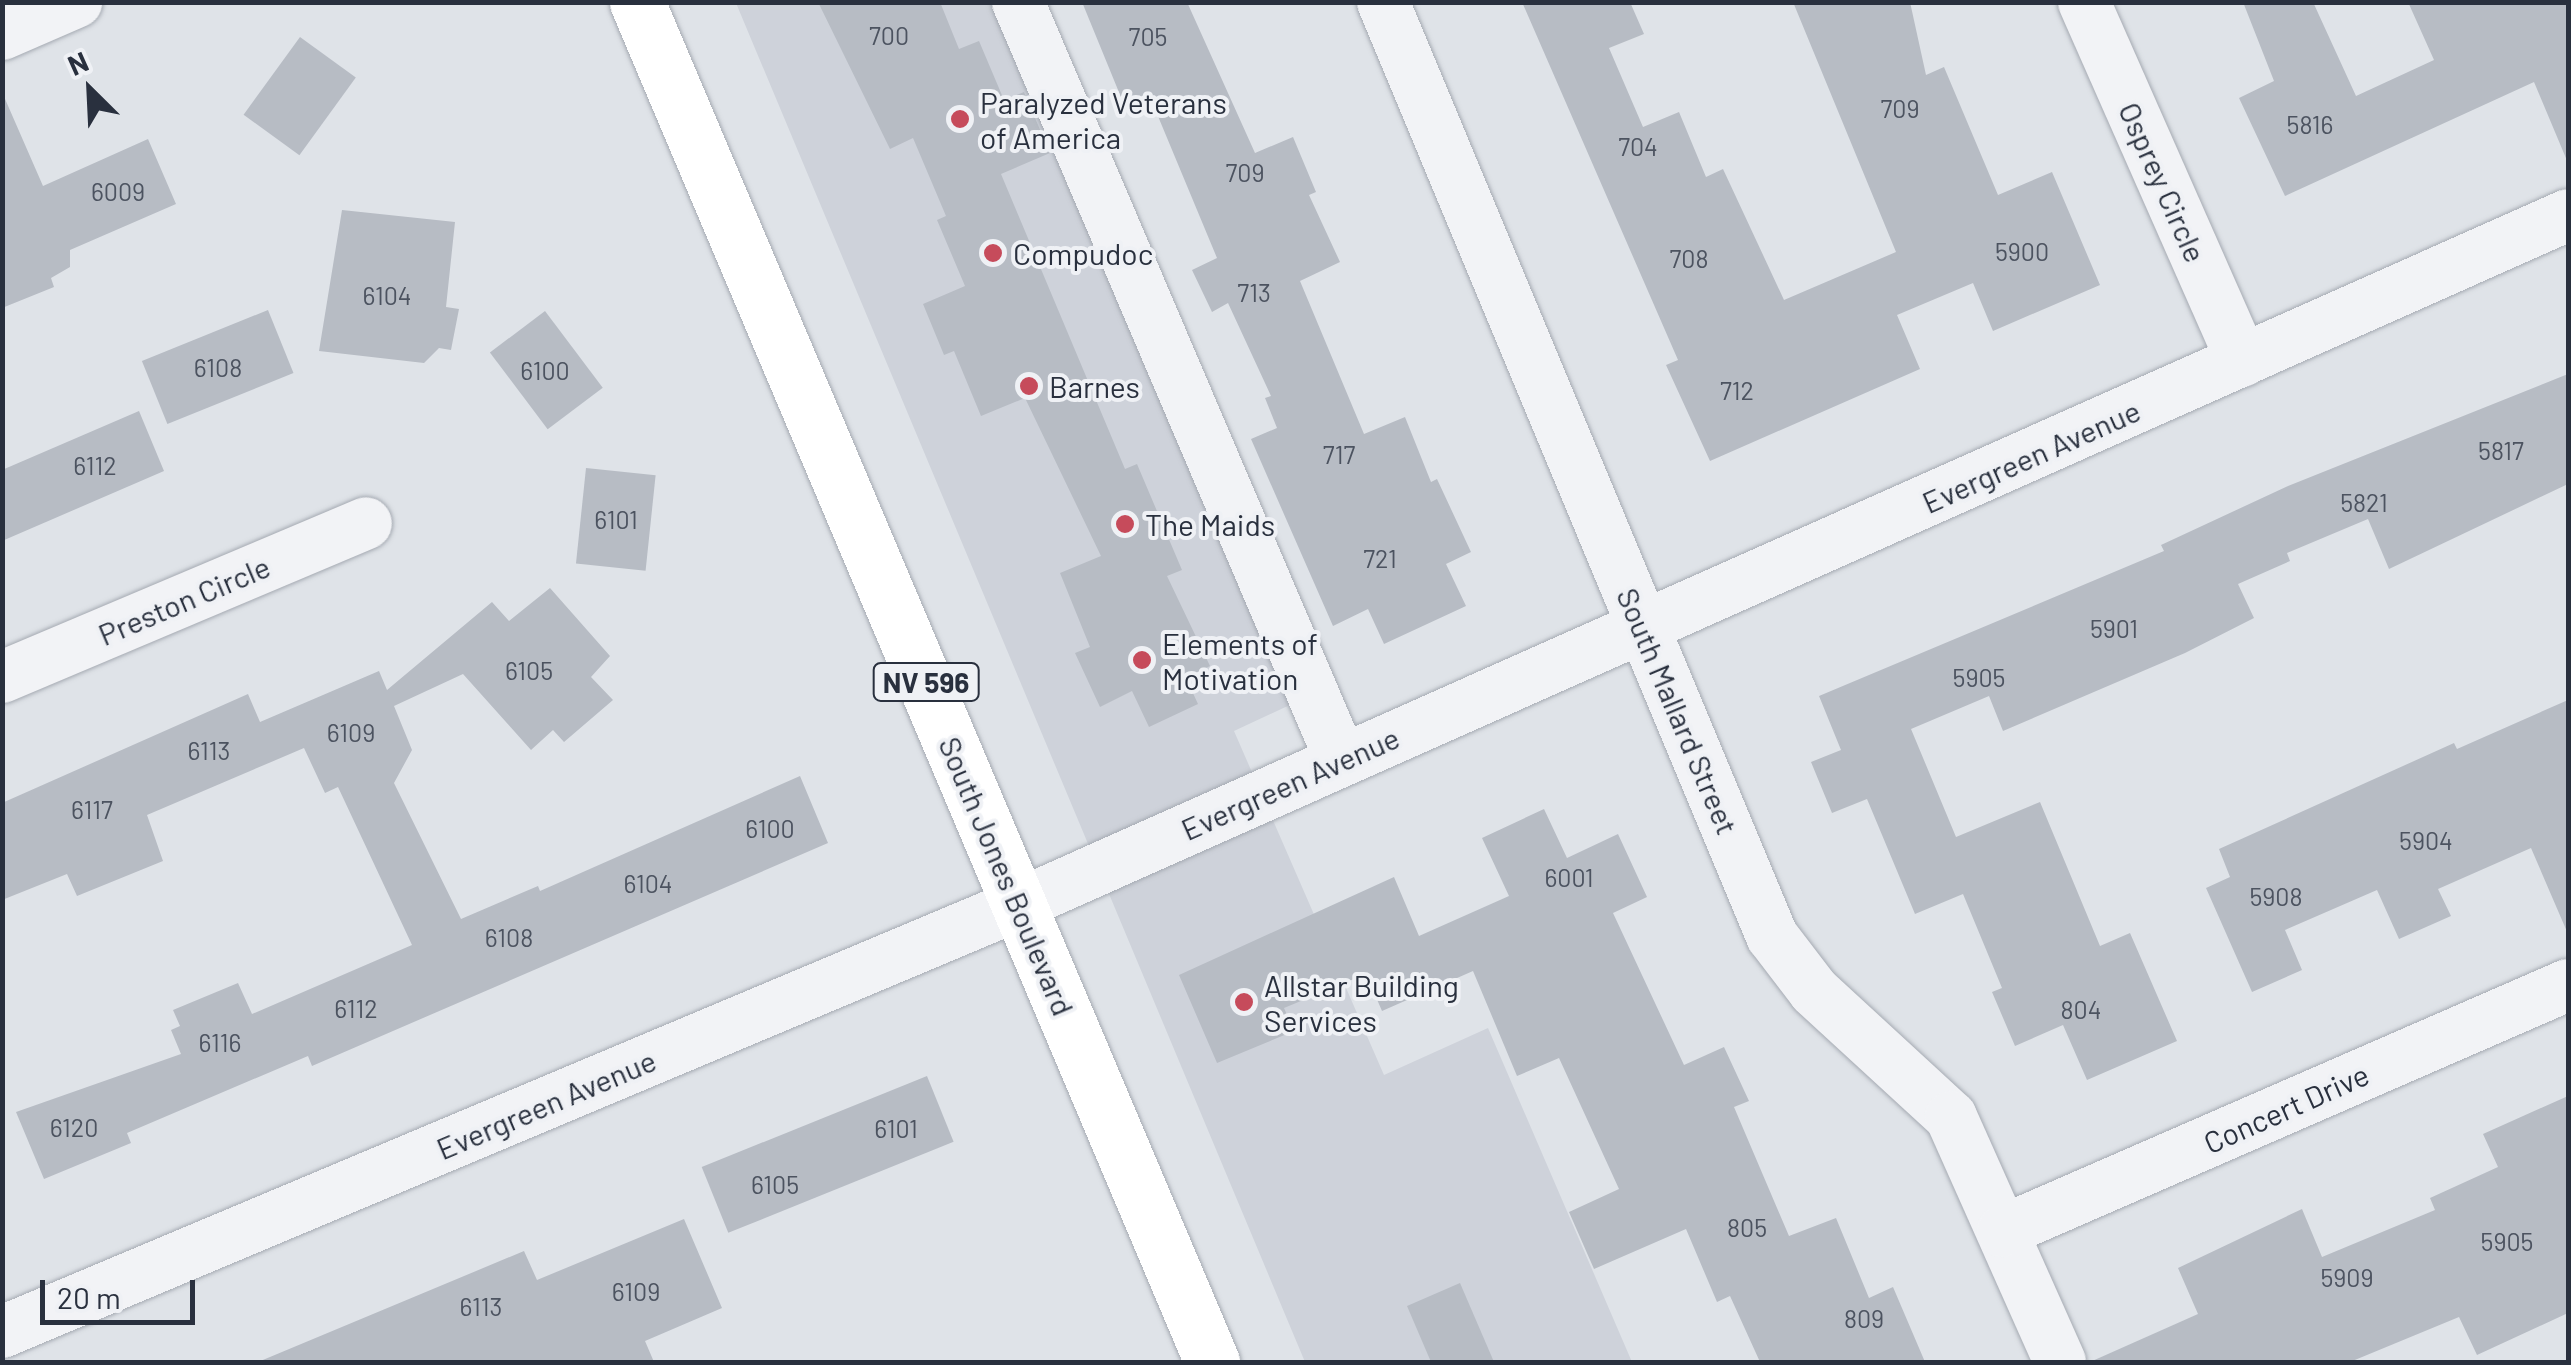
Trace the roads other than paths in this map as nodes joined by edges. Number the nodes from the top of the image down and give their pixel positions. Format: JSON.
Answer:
{"nodes":[{"id":1,"x":76,"y":2,"type":"edge"},
{"id":2,"x":637,"y":2,"type":"edge"},
{"id":3,"x":1018,"y":2,"type":"edge"},
{"id":4,"x":1383,"y":2,"type":"edge"},
{"id":5,"x":2084,"y":2,"type":"edge"},
{"id":6,"x":2,"y":34,"type":"edge"},
{"id":7,"x":2568,"y":215,"type":"edge"},
{"id":8,"x":2242,"y":361,"type":"junction"},
{"id":9,"x":366,"y":523,"type":"dead end"},
{"id":10,"x":1642,"y":628,"type":"junction"},
{"id":11,"x":2,"y":677,"type":"edge"},
{"id":12,"x":1341,"y":760,"type":"junction"},
{"id":13,"x":1020,"y":904,"type":"junction"},
{"id":14,"x":2568,"y":985,"type":"edge"},
{"id":15,"x":2003,"y":1231,"type":"junction"},
{"id":16,"x":2,"y":1332,"type":"edge"},
{"id":17,"x":1212,"y":1362,"type":"edge"},
{"id":18,"x":2060,"y":1362,"type":"edge"}],
"edges":[{"from":1,"to":6,"type":"street"},
{"from":2,"to":13,"type":"main road","name":"South Jones Boulevard","number":"NV 596"},
{"from":3,"to":12,"type":"street"},
{"from":4,"to":10,"type":"street","name":"South Mallard Street"},
{"from":5,"to":8,"type":"street","name":"Osprey Circle"},
{"from":7,"to":8,"type":"street","name":"Evergreen Avenue"},
{"from":8,"to":10,"type":"street","name":"Evergreen Avenue"},
{"from":9,"to":11,"type":"street","name":"Preston Circle"},
{"from":10,"to":12,"type":"street","name":"Evergreen Avenue"},
{"from":10,"to":15,"type":"street","name":"South Mallard Street"},
{"from":12,"to":13,"type":"street","name":"Evergreen Avenue"},
{"from":13,"to":16,"type":"street","name":"Evergreen Avenue"},
{"from":13,"to":17,"type":"main road","name":"South Jones Boulevard","number":"NV 596"},
{"from":14,"to":15,"type":"street","name":"Concert Drive"},
{"from":15,"to":18,"type":"street","name":"South Mallard Street"}]}
